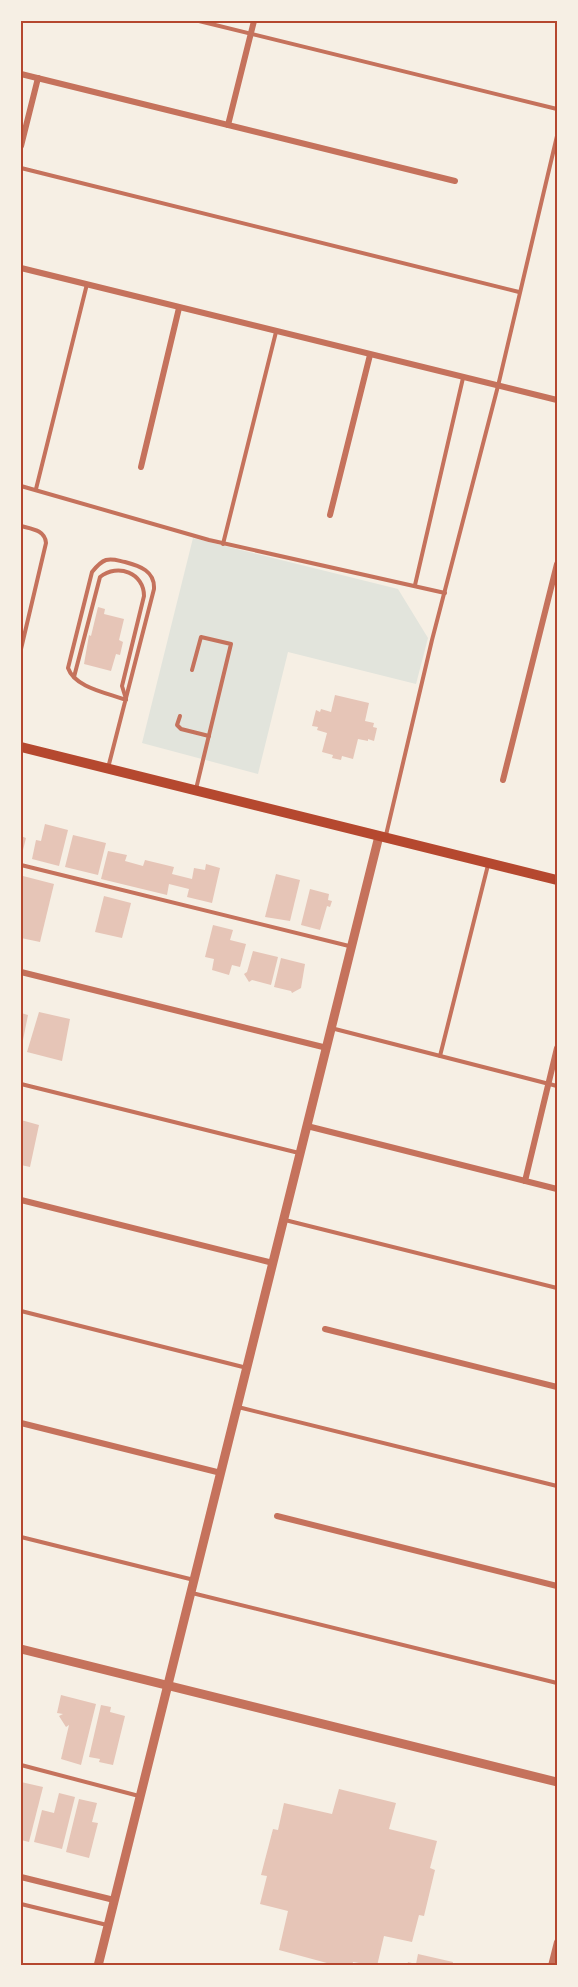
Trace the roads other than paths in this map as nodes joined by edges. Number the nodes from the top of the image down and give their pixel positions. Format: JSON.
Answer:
{"nodes":[{"id":1,"x":199,"y":21,"type":"edge"},
{"id":2,"x":254,"y":21,"type":"edge"},
{"id":3,"x":251,"y":34,"type":"junction"},
{"id":4,"x":21,"y":74,"type":"edge"},
{"id":5,"x":38,"y":78,"type":"junction"},
{"id":6,"x":557,"y":109,"type":"edge"},
{"id":7,"x":228,"y":125,"type":"junction"},
{"id":8,"x":557,"y":136,"type":"edge"},
{"id":9,"x":21,"y":146,"type":"edge"},
{"id":10,"x":21,"y":168,"type":"edge"},
{"id":11,"x":455,"y":181,"type":"dead end"},
{"id":12,"x":21,"y":268,"type":"edge"},
{"id":13,"x":87,"y":284,"type":"junction"},
{"id":14,"x":519,"y":292,"type":"junction"},
{"id":15,"x":179,"y":308,"type":"junction"},
{"id":16,"x":276,"y":332,"type":"junction"},
{"id":17,"x":370,"y":355,"type":"junction"},
{"id":18,"x":463,"y":378,"type":"junction"},
{"id":19,"x":498,"y":386,"type":"junction"},
{"id":20,"x":557,"y":400,"type":"edge"},
{"id":21,"x":141,"y":467,"type":"dead end"},
{"id":22,"x":21,"y":486,"type":"edge"},
{"id":23,"x":36,"y":489,"type":"junction"},
{"id":24,"x":330,"y":515,"type":"dead end"},
{"id":25,"x":21,"y":526,"type":"edge"},
{"id":26,"x":223,"y":544,"type":"junction"},
{"id":27,"x":557,"y":564,"type":"edge"},
{"id":28,"x":415,"y":585,"type":"junction"},
{"id":29,"x":445,"y":594,"type":"junction"},
{"id":30,"x":21,"y":649,"type":"edge"},
{"id":31,"x":192,"y":670,"type":"dead end"},
{"id":32,"x":74,"y":678,"type":"junction"},
{"id":33,"x":126,"y":700,"type":"junction"},
{"id":34,"x":180,"y":716,"type":"dead end"},
{"id":35,"x":209,"y":736,"type":"junction"},
{"id":36,"x":21,"y":747,"type":"edge"},
{"id":37,"x":108,"y":769,"type":"junction"},
{"id":38,"x":503,"y":780,"type":"dead end"},
{"id":39,"x":196,"y":790,"type":"junction"},
{"id":40,"x":382,"y":837,"type":"junction"},
{"id":41,"x":488,"y":863,"type":"junction"},
{"id":42,"x":21,"y":865,"type":"edge"},
{"id":43,"x":557,"y":880,"type":"edge"},
{"id":44,"x":352,"y":947,"type":"junction"},
{"id":45,"x":21,"y":972,"type":"edge"},
{"id":46,"x":331,"y":1028,"type":"junction"},
{"id":47,"x":327,"y":1048,"type":"junction"},
{"id":48,"x":557,"y":1048,"type":"edge"},
{"id":49,"x":440,"y":1056,"type":"junction"},
{"id":50,"x":21,"y":1084,"type":"edge"},
{"id":51,"x":548,"y":1084,"type":"junction"},
{"id":52,"x":557,"y":1086,"type":"edge"},
{"id":53,"x":307,"y":1126,"type":"junction"},
{"id":54,"x":300,"y":1154,"type":"junction"},
{"id":55,"x":525,"y":1181,"type":"junction"},
{"id":56,"x":557,"y":1189,"type":"edge"},
{"id":57,"x":21,"y":1200,"type":"edge"},
{"id":58,"x":284,"y":1220,"type":"junction"},
{"id":59,"x":273,"y":1263,"type":"junction"},
{"id":60,"x":557,"y":1288,"type":"edge"},
{"id":61,"x":21,"y":1311,"type":"edge"},
{"id":62,"x":325,"y":1329,"type":"dead end"},
{"id":63,"x":247,"y":1368,"type":"junction"},
{"id":64,"x":557,"y":1387,"type":"edge"},
{"id":65,"x":238,"y":1407,"type":"junction"},
{"id":66,"x":21,"y":1423,"type":"edge"},
{"id":67,"x":221,"y":1473,"type":"junction"},
{"id":68,"x":557,"y":1486,"type":"edge"},
{"id":69,"x":277,"y":1516,"type":"dead end"},
{"id":70,"x":21,"y":1537,"type":"edge"},
{"id":71,"x":195,"y":1580,"type":"junction"},
{"id":72,"x":557,"y":1586,"type":"edge"},
{"id":73,"x":191,"y":1593,"type":"junction"},
{"id":74,"x":21,"y":1649,"type":"edge"},
{"id":75,"x":557,"y":1683,"type":"edge"},
{"id":76,"x":168,"y":1686,"type":"junction"},
{"id":77,"x":21,"y":1765,"type":"edge"},
{"id":78,"x":557,"y":1782,"type":"edge"},
{"id":79,"x":140,"y":1796,"type":"junction"},
{"id":80,"x":21,"y":1877,"type":"edge"},
{"id":81,"x":114,"y":1900,"type":"junction"},
{"id":82,"x":21,"y":1904,"type":"edge"},
{"id":83,"x":108,"y":1926,"type":"junction"},
{"id":84,"x":557,"y":1942,"type":"edge"},
{"id":85,"x":98,"y":1966,"type":"edge"},
{"id":86,"x":551,"y":1966,"type":"edge"}],
"edges":[{"from":1,"to":3,"type":"lane"},
{"from":2,"to":3,"type":"street"},
{"from":3,"to":6,"type":"lane"},
{"from":3,"to":7,"type":"street"},
{"from":4,"to":5,"type":"street"},
{"from":5,"to":7,"type":"street"},
{"from":5,"to":9,"type":"street"},
{"from":7,"to":11,"type":"street"},
{"from":8,"to":14,"type":"lane"},
{"from":10,"to":14,"type":"lane"},
{"from":12,"to":13,"type":"street"},
{"from":13,"to":15,"type":"street"},
{"from":13,"to":23,"type":"lane"},
{"from":14,"to":19,"type":"lane"},
{"from":15,"to":16,"type":"street"},
{"from":15,"to":21,"type":"street"},
{"from":16,"to":17,"type":"street"},
{"from":16,"to":26,"type":"lane"},
{"from":17,"to":18,"type":"street"},
{"from":17,"to":24,"type":"street"},
{"from":18,"to":19,"type":"street"},
{"from":18,"to":28,"type":"lane"},
{"from":19,"to":20,"type":"street"},
{"from":19,"to":29,"type":"lane"},
{"from":22,"to":23,"type":"lane"},
{"from":23,"to":26,"type":"lane"},
{"from":25,"to":30,"type":"lane"},
{"from":26,"to":28,"type":"lane"},
{"from":27,"to":38,"type":"street"},
{"from":28,"to":29,"type":"lane"},
{"from":29,"to":40,"type":"lane"},
{"from":31,"to":35,"type":"lane"},
{"from":32,"to":33,"type":"lane"},
{"from":32,"to":33,"type":"lane"},
{"from":32,"to":33,"type":"lane"},
{"from":33,"to":37,"type":"lane"},
{"from":34,"to":35,"type":"lane"},
{"from":35,"to":39,"type":"lane"},
{"from":36,"to":37,"type":"main road"},
{"from":37,"to":39,"type":"main road"},
{"from":39,"to":40,"type":"main road"},
{"from":40,"to":41,"type":"main road"},
{"from":40,"to":44,"type":"street"},
{"from":41,"to":43,"type":"main road"},
{"from":41,"to":49,"type":"lane"},
{"from":42,"to":44,"type":"lane"},
{"from":44,"to":46,"type":"street"},
{"from":45,"to":47,"type":"street"},
{"from":46,"to":47,"type":"street"},
{"from":46,"to":49,"type":"lane"},
{"from":47,"to":53,"type":"street"},
{"from":48,"to":51,"type":"street"},
{"from":49,"to":51,"type":"lane"},
{"from":50,"to":54,"type":"lane"},
{"from":51,"to":52,"type":"lane"},
{"from":51,"to":55,"type":"street"},
{"from":53,"to":54,"type":"street"},
{"from":53,"to":55,"type":"street"},
{"from":54,"to":58,"type":"street"},
{"from":55,"to":56,"type":"street"},
{"from":57,"to":59,"type":"street"},
{"from":58,"to":59,"type":"street"},
{"from":58,"to":60,"type":"lane"},
{"from":59,"to":63,"type":"street"},
{"from":61,"to":63,"type":"lane"},
{"from":62,"to":64,"type":"street"},
{"from":63,"to":65,"type":"street"},
{"from":65,"to":67,"type":"street"},
{"from":65,"to":68,"type":"lane"},
{"from":66,"to":67,"type":"street"},
{"from":67,"to":71,"type":"street"},
{"from":69,"to":72,"type":"street"},
{"from":70,"to":71,"type":"lane"},
{"from":71,"to":73,"type":"street"},
{"from":73,"to":75,"type":"lane"},
{"from":73,"to":76,"type":"street"},
{"from":74,"to":76,"type":"street"},
{"from":76,"to":78,"type":"street"},
{"from":76,"to":79,"type":"street"},
{"from":77,"to":79,"type":"lane"},
{"from":79,"to":81,"type":"street"},
{"from":80,"to":81,"type":"street"},
{"from":81,"to":83,"type":"street"},
{"from":82,"to":83,"type":"lane"},
{"from":83,"to":85,"type":"street"},
{"from":84,"to":86,"type":"street"}]}
